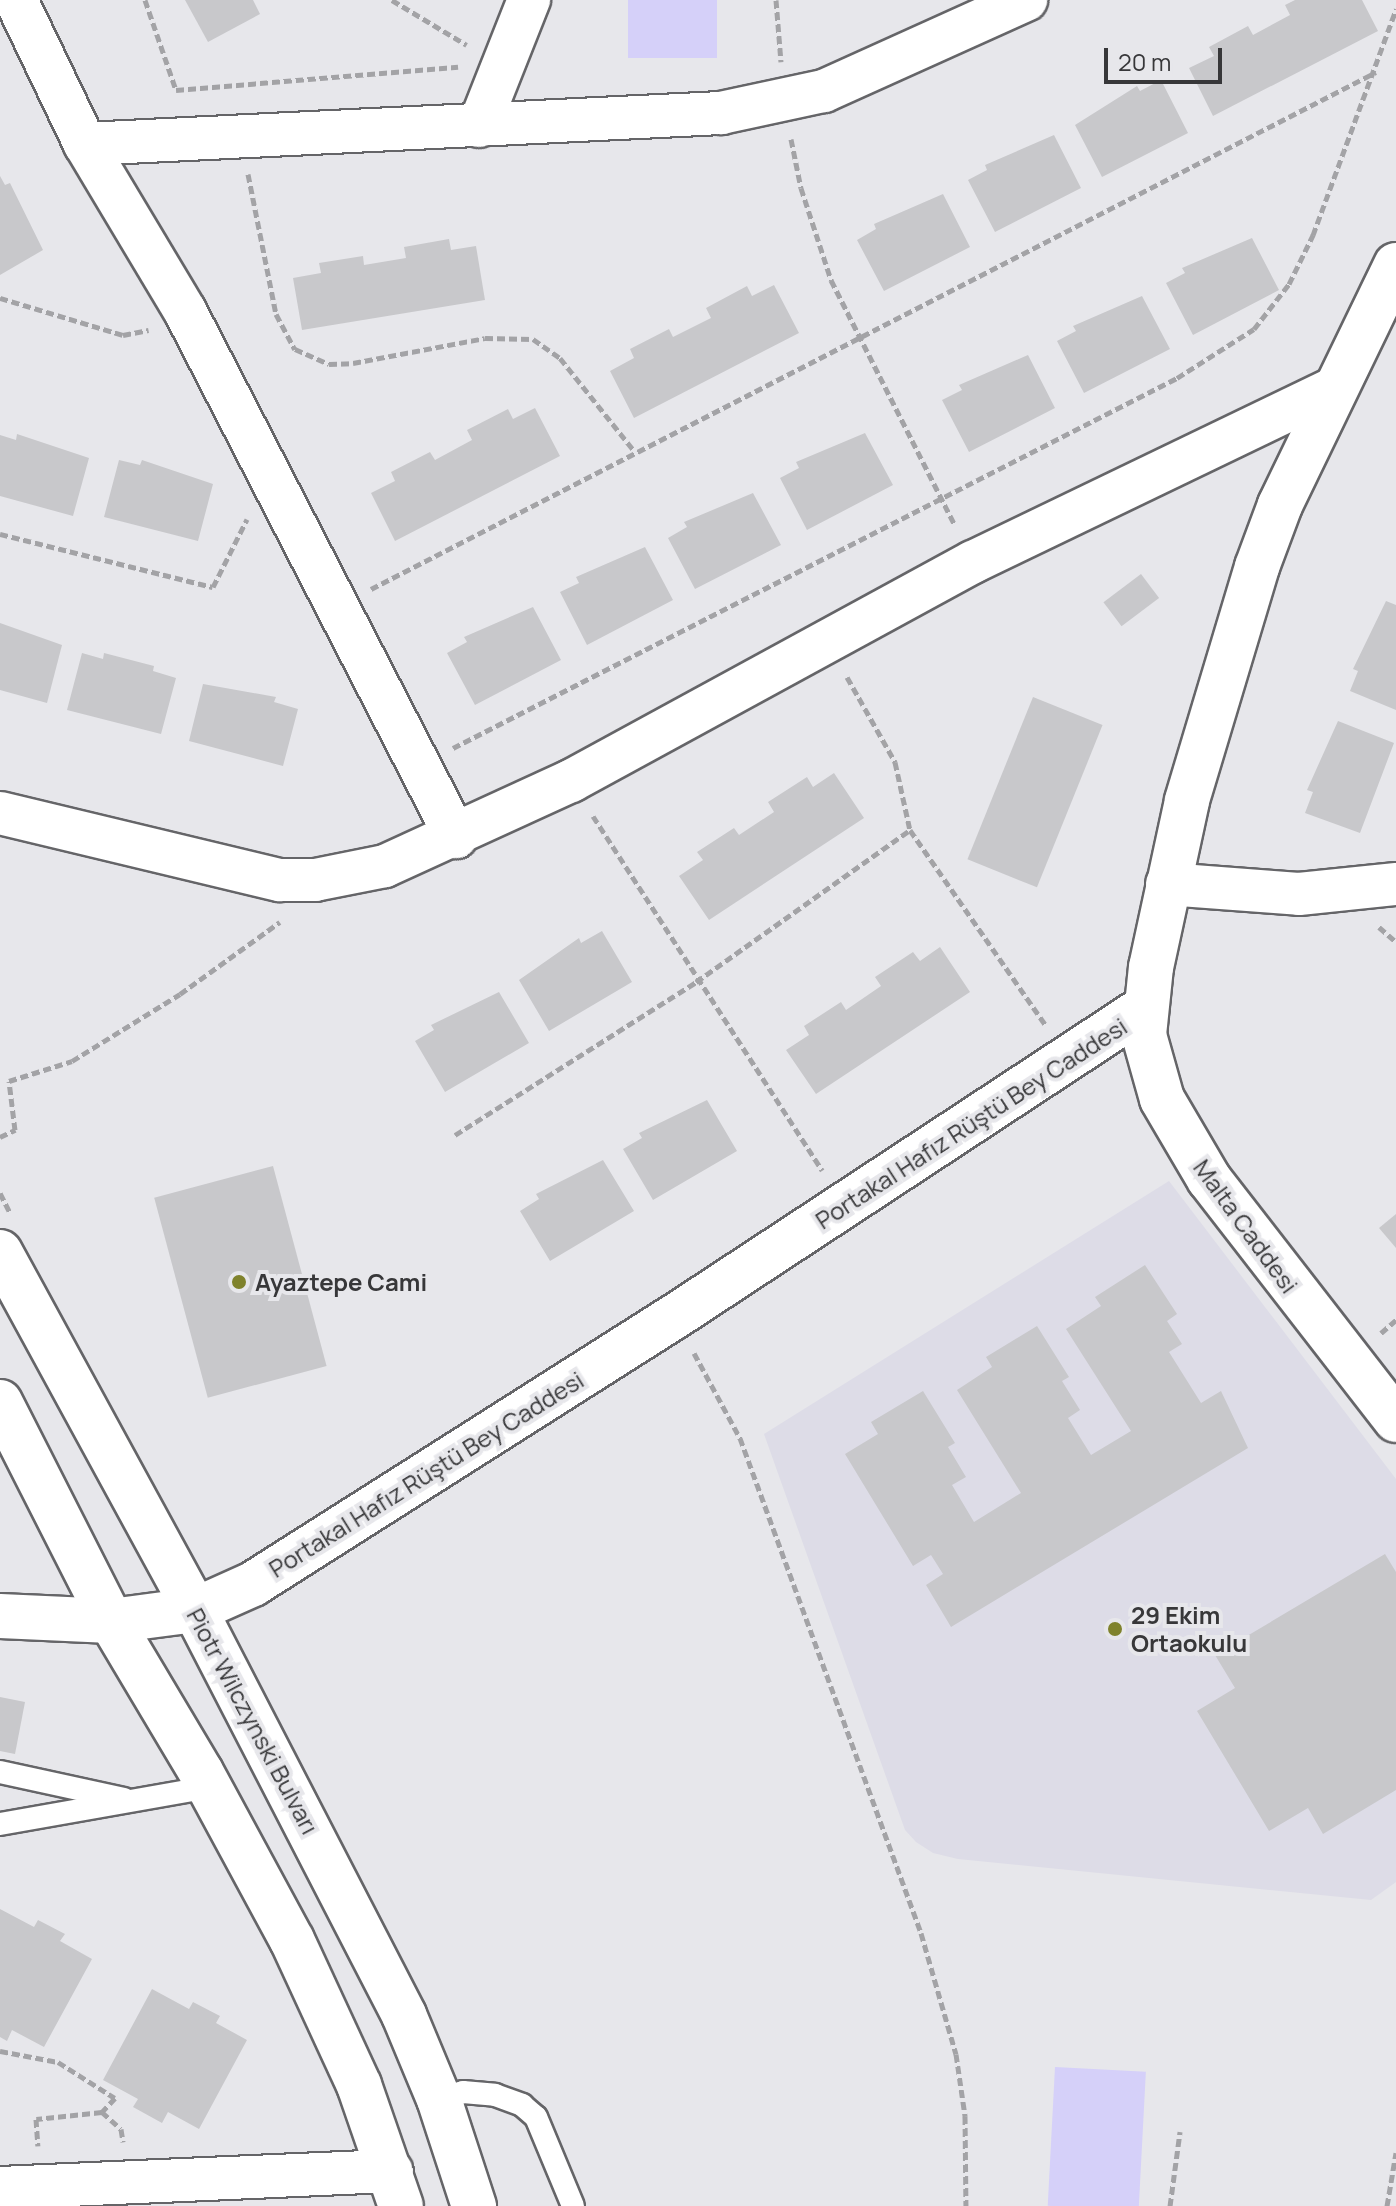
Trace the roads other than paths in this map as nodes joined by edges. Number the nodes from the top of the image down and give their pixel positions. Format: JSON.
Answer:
{"nodes":[{"id":1,"x":16,"y":0,"type":"edge"},
{"id":2,"x":529,"y":0,"type":"edge"},
{"id":3,"x":1026,"y":0,"type":"edge"},
{"id":4,"x":479,"y":126,"type":"junction"},
{"id":5,"x":85,"y":144,"type":"junction"},
{"id":6,"x":1396,"y":265,"type":"edge"},
{"id":7,"x":1337,"y":387,"type":"junction"},
{"id":8,"x":0,"y":813,"type":"edge"},
{"id":9,"x":456,"y":837,"type":"junction"},
{"id":10,"x":1167,"y":884,"type":"junction"},
{"id":11,"x":1396,"y":884,"type":"edge"},
{"id":12,"x":1144,"y":1008,"type":"junction"},
{"id":13,"x":0,"y":1252,"type":"edge"},
{"id":14,"x":0,"y":1402,"type":"edge"},
{"id":15,"x":1396,"y":1420,"type":"edge"},
{"id":16,"x":195,"y":1610,"type":"junction"},
{"id":17,"x":0,"y":1616,"type":"edge"},
{"id":18,"x":111,"y":1621,"type":"junction"},
{"id":19,"x":0,"y":1772,"type":"edge"},
{"id":20,"x":210,"y":1787,"type":"junction"},
{"id":21,"x":135,"y":1801,"type":"junction"},
{"id":22,"x":0,"y":1824,"type":"edge"},
{"id":23,"x":439,"y":2099,"type":"junction"},
{"id":24,"x":20,"y":2188,"type":"edge"},
{"id":25,"x":397,"y":2189,"type":"edge"},
{"id":26,"x":474,"y":2206,"type":"edge"},
{"id":27,"x":573,"y":2206,"type":"edge"}],
"edges":[{"from":1,"to":5,"type":"street"},
{"from":2,"to":4,"type":"street"},
{"from":3,"to":4,"type":"street"},
{"from":4,"to":5,"type":"street"},
{"from":5,"to":9,"type":"street"},
{"from":6,"to":7,"type":"main road","name":"Portakal Hafız Rüştü Bey Caddesi"},
{"from":7,"to":9,"type":"street"},
{"from":7,"to":10,"type":"main road","name":"Portakal Hafız Rüştü Bey Caddesi"},
{"from":8,"to":9,"type":"street"},
{"from":10,"to":11,"type":"street"},
{"from":10,"to":12,"type":"main road","name":"Portakal Hafız Rüştü Bey Caddesi"},
{"from":12,"to":15,"type":"main road","name":"Malta Caddesi"},
{"from":12,"to":16,"type":"main road","name":"Portakal Hafız Rüştü Bey Caddesi"},
{"from":13,"to":16,"type":"main road","name":"Piotr Wilczynski Bulvarı"},
{"from":14,"to":18,"type":"main road"},
{"from":16,"to":18,"type":"main road","name":"Portakal Hafız Rüştü Bey Caddesi"},
{"from":16,"to":23,"type":"main road","name":"Piotr Wilczynski Bulvarı"},
{"from":17,"to":18,"type":"main road","name":"Portakal Hafız Rüştü Bey Caddesi"},
{"from":18,"to":20,"type":"main road"},
{"from":19,"to":21,"type":"lane"},
{"from":20,"to":21,"type":"lane"},
{"from":20,"to":25,"type":"main road"},
{"from":21,"to":22,"type":"lane"},
{"from":23,"to":26,"type":"main road","name":"Piotr Wilczynski Bulvarı"},
{"from":23,"to":27,"type":"lane"},
{"from":24,"to":25,"type":"street"}]}
